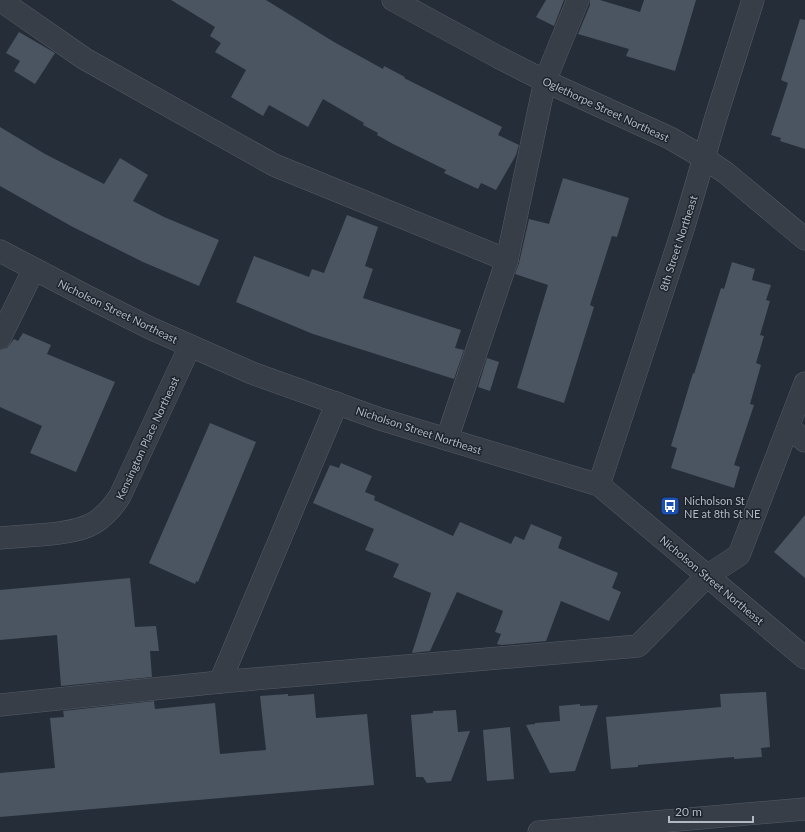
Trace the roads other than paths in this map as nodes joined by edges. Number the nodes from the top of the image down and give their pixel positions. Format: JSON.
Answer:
{"nodes":[{"id":1,"x":0,"y":0,"type":"edge"},
{"id":2,"x":393,"y":0,"type":"edge"},
{"id":3,"x":578,"y":0,"type":"edge"},
{"id":4,"x":753,"y":0,"type":"edge"},
{"id":5,"x":545,"y":81,"type":"junction"},
{"id":6,"x":704,"y":158,"type":"junction"},
{"id":7,"x":805,"y":238,"type":"edge"},
{"id":8,"x":0,"y":250,"type":"edge"},
{"id":9,"x":507,"y":260,"type":"junction"},
{"id":10,"x":34,"y":269,"type":"junction"},
{"id":11,"x":0,"y":338,"type":"edge"},
{"id":12,"x":190,"y":346,"type":"junction"},
{"id":13,"x":805,"y":383,"type":"edge"},
{"id":14,"x":337,"y":404,"type":"junction"},
{"id":15,"x":788,"y":427,"type":"junction"},
{"id":16,"x":447,"y":440,"type":"junction"},
{"id":17,"x":805,"y":441,"type":"edge"},
{"id":18,"x":598,"y":485,"type":"junction"},
{"id":19,"x":0,"y":538,"type":"edge"},
{"id":20,"x":708,"y":576,"type":"junction"},
{"id":21,"x":805,"y":658,"type":"edge"},
{"id":22,"x":220,"y":682,"type":"junction"},
{"id":23,"x":0,"y":705,"type":"edge"},
{"id":24,"x":805,"y":808,"type":"edge"},
{"id":25,"x":539,"y":832,"type":"edge"}],
"edges":[{"from":1,"to":9,"type":"street"},
{"from":2,"to":5,"type":"street","name":"Oglethorpe Street Northeast"},
{"from":3,"to":5,"type":"street"},
{"from":4,"to":6,"type":"street","name":"8th Street Northeast"},
{"from":5,"to":6,"type":"street","name":"Oglethorpe Street Northeast"},
{"from":5,"to":9,"type":"street"},
{"from":6,"to":7,"type":"street","name":"Oglethorpe Street Northeast"},
{"from":6,"to":18,"type":"street","name":"8th Street Northeast"},
{"from":8,"to":10,"type":"street","name":"Nicholson Street Northeast"},
{"from":9,"to":16,"type":"street"},
{"from":10,"to":11,"type":"street"},
{"from":10,"to":12,"type":"street","name":"Nicholson Street Northeast"},
{"from":12,"to":14,"type":"street","name":"Nicholson Street Northeast"},
{"from":12,"to":19,"type":"street","name":"Kensington Place Northeast"},
{"from":13,"to":15,"type":"street"},
{"from":14,"to":16,"type":"street","name":"Nicholson Street Northeast"},
{"from":14,"to":22,"type":"street"},
{"from":15,"to":17,"type":"street"},
{"from":15,"to":20,"type":"street"},
{"from":16,"to":18,"type":"street","name":"Nicholson Street Northeast"},
{"from":18,"to":20,"type":"street","name":"Nicholson Street Northeast"},
{"from":20,"to":21,"type":"street","name":"Nicholson Street Northeast"},
{"from":20,"to":22,"type":"street"},
{"from":22,"to":23,"type":"street"},
{"from":24,"to":25,"type":"street"}]}
